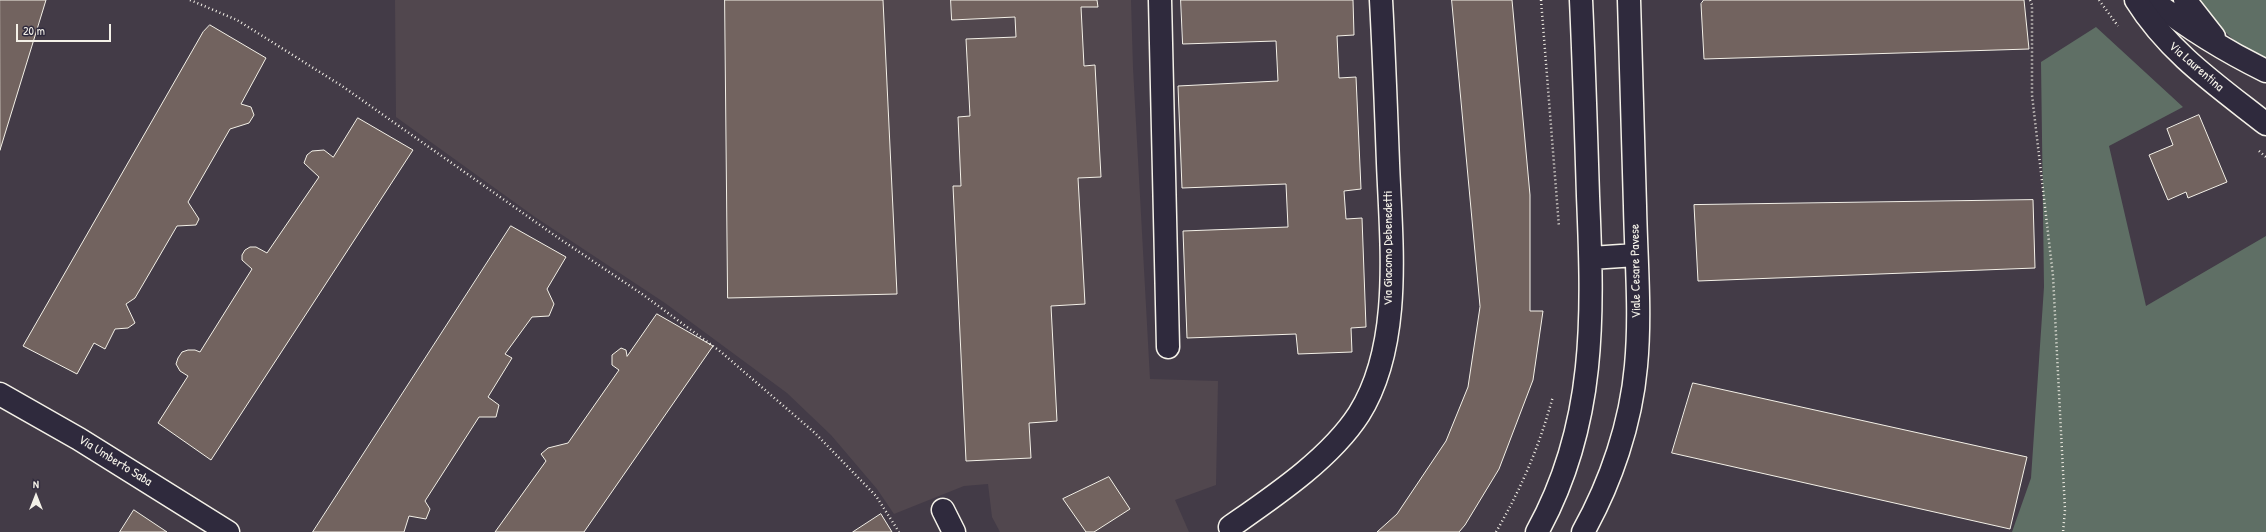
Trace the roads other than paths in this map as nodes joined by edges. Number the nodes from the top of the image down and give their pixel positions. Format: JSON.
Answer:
{"nodes":[{"id":1,"x":1160,"y":0,"type":"edge"},
{"id":2,"x":1381,"y":0,"type":"edge"},
{"id":3,"x":1581,"y":0,"type":"edge"},
{"id":4,"x":1629,"y":0,"type":"edge"},
{"id":5,"x":2136,"y":0,"type":"edge"},
{"id":6,"x":2152,"y":0,"type":"edge"},
{"id":7,"x":2185,"y":0,"type":"edge"},
{"id":8,"x":2230,"y":54,"type":"junction"},
{"id":9,"x":2266,"y":71,"type":"edge"},
{"id":10,"x":2266,"y":86,"type":"edge"},
{"id":11,"x":2266,"y":124,"type":"edge"},
{"id":12,"x":1636,"y":255,"type":"junction"},
{"id":13,"x":1591,"y":258,"type":"junction"},
{"id":14,"x":1168,"y":347,"type":"dead end"},
{"id":15,"x":0,"y":394,"type":"edge"},
{"id":16,"x":943,"y":510,"type":"dead end"},
{"id":17,"x":1230,"y":527,"type":"dead end"},
{"id":18,"x":228,"y":532,"type":"edge"},
{"id":19,"x":954,"y":532,"type":"edge"},
{"id":20,"x":1537,"y":532,"type":"edge"},
{"id":21,"x":1583,"y":532,"type":"edge"}],
"edges":[{"from":1,"to":14,"type":"street"},
{"from":2,"to":17,"type":"street","name":"Via Giacomo Debenedetti"},
{"from":3,"to":13,"type":"street"},
{"from":4,"to":12,"type":"street","name":"Viale Cesare Pavese"},
{"from":5,"to":11,"type":"street","name":"Via Laurentina"},
{"from":6,"to":8,"type":"street","name":"Via Laurentina"},
{"from":7,"to":8,"type":"street","name":"Via Laurentina"},
{"from":8,"to":9,"type":"street","name":"Via Laurentina"},
{"from":8,"to":10,"type":"street","name":"Via Laurentina"},
{"from":12,"to":13,"type":"street"},
{"from":12,"to":21,"type":"street","name":"Viale Cesare Pavese"},
{"from":13,"to":20,"type":"street"},
{"from":15,"to":18,"type":"street","name":"Via Umberto Saba"},
{"from":16,"to":19,"type":"street"}]}
